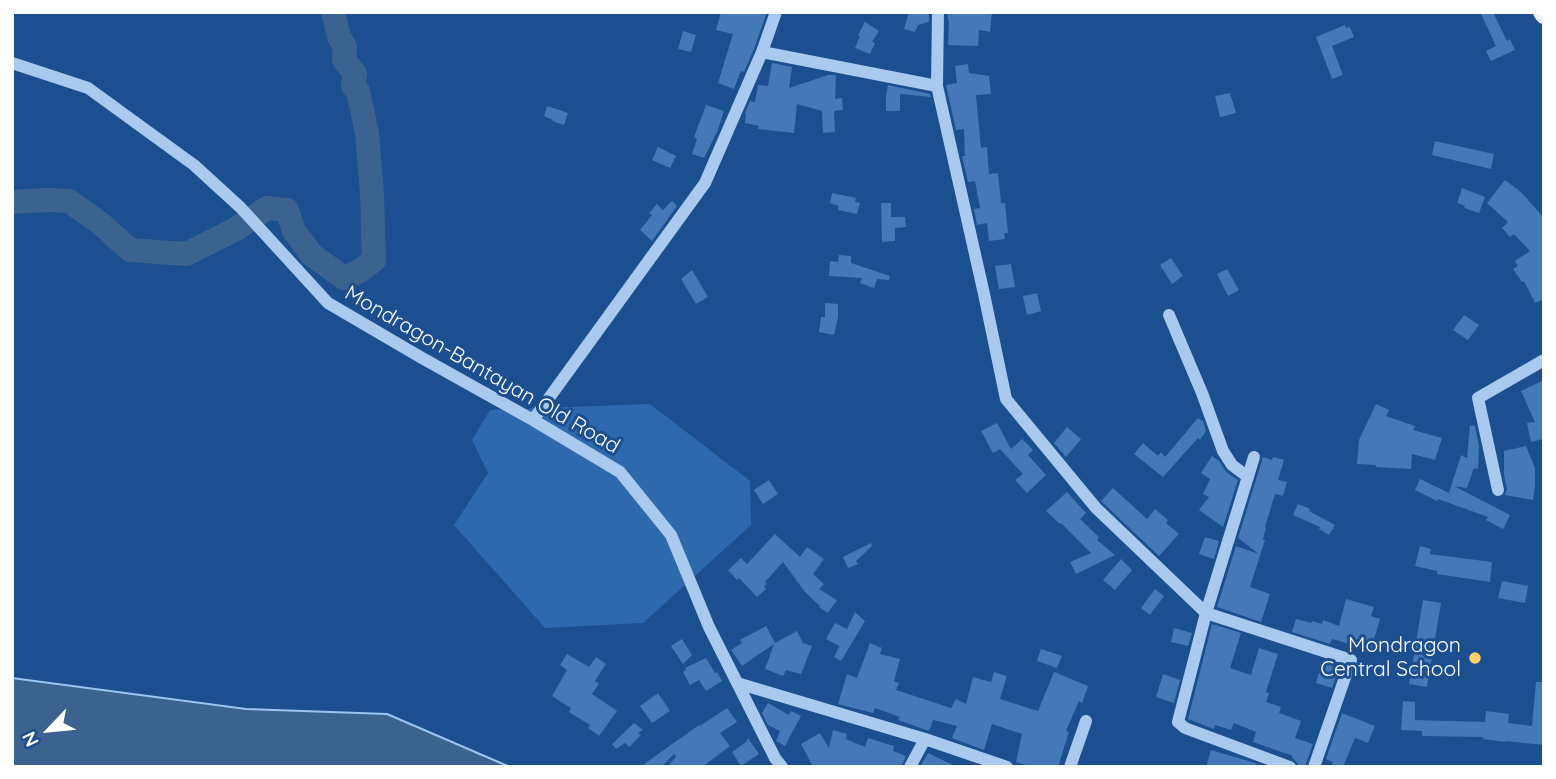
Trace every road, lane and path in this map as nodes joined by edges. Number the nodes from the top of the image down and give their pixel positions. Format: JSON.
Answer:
{"nodes":[{"id":1,"x":776,"y":12,"type":"edge"},
{"id":2,"x":939,"y":12,"type":"edge"},
{"id":3,"x":762,"y":52,"type":"junction"},
{"id":4,"x":12,"y":63,"type":"edge"},
{"id":5,"x":937,"y":86,"type":"junction"},
{"id":6,"x":1170,"y":315,"type":"dead end"},
{"id":7,"x":1544,"y":360,"type":"edge"},
{"id":8,"x":533,"y":420,"type":"junction"},
{"id":9,"x":1254,"y":457,"type":"dead end"},
{"id":10,"x":1248,"y":477,"type":"junction"},
{"id":11,"x":1498,"y":490,"type":"dead end"},
{"id":12,"x":1206,"y":613,"type":"junction"},
{"id":13,"x":737,"y":683,"type":"junction"},
{"id":14,"x":1086,"y":721,"type":"dead end"},
{"id":15,"x":925,"y":739,"type":"junction"},
{"id":16,"x":782,"y":767,"type":"edge"},
{"id":17,"x":910,"y":767,"type":"edge"},
{"id":18,"x":1007,"y":767,"type":"edge"},
{"id":19,"x":1070,"y":767,"type":"edge"},
{"id":20,"x":1290,"y":767,"type":"edge"},
{"id":21,"x":1314,"y":767,"type":"edge"}],
"edges":[{"from":1,"to":3,"type":"street"},
{"from":2,"to":5,"type":"street"},
{"from":3,"to":5,"type":"street"},
{"from":3,"to":8,"type":"street"},
{"from":4,"to":8,"type":"street","name":"Mondragon-Bantayan Old Road"},
{"from":5,"to":12,"type":"street"},
{"from":6,"to":10,"type":"street"},
{"from":7,"to":11,"type":"street"},
{"from":8,"to":13,"type":"street","name":"Mondragon-Bantayan Old Road"},
{"from":9,"to":10,"type":"street"},
{"from":10,"to":12,"type":"street"},
{"from":12,"to":20,"type":"street"},
{"from":12,"to":21,"type":"street"},
{"from":13,"to":15,"type":"street"},
{"from":13,"to":16,"type":"street","name":"Mondragon-Bantayan Old Road"},
{"from":14,"to":19,"type":"street"},
{"from":15,"to":17,"type":"street"},
{"from":15,"to":18,"type":"street"}]}
